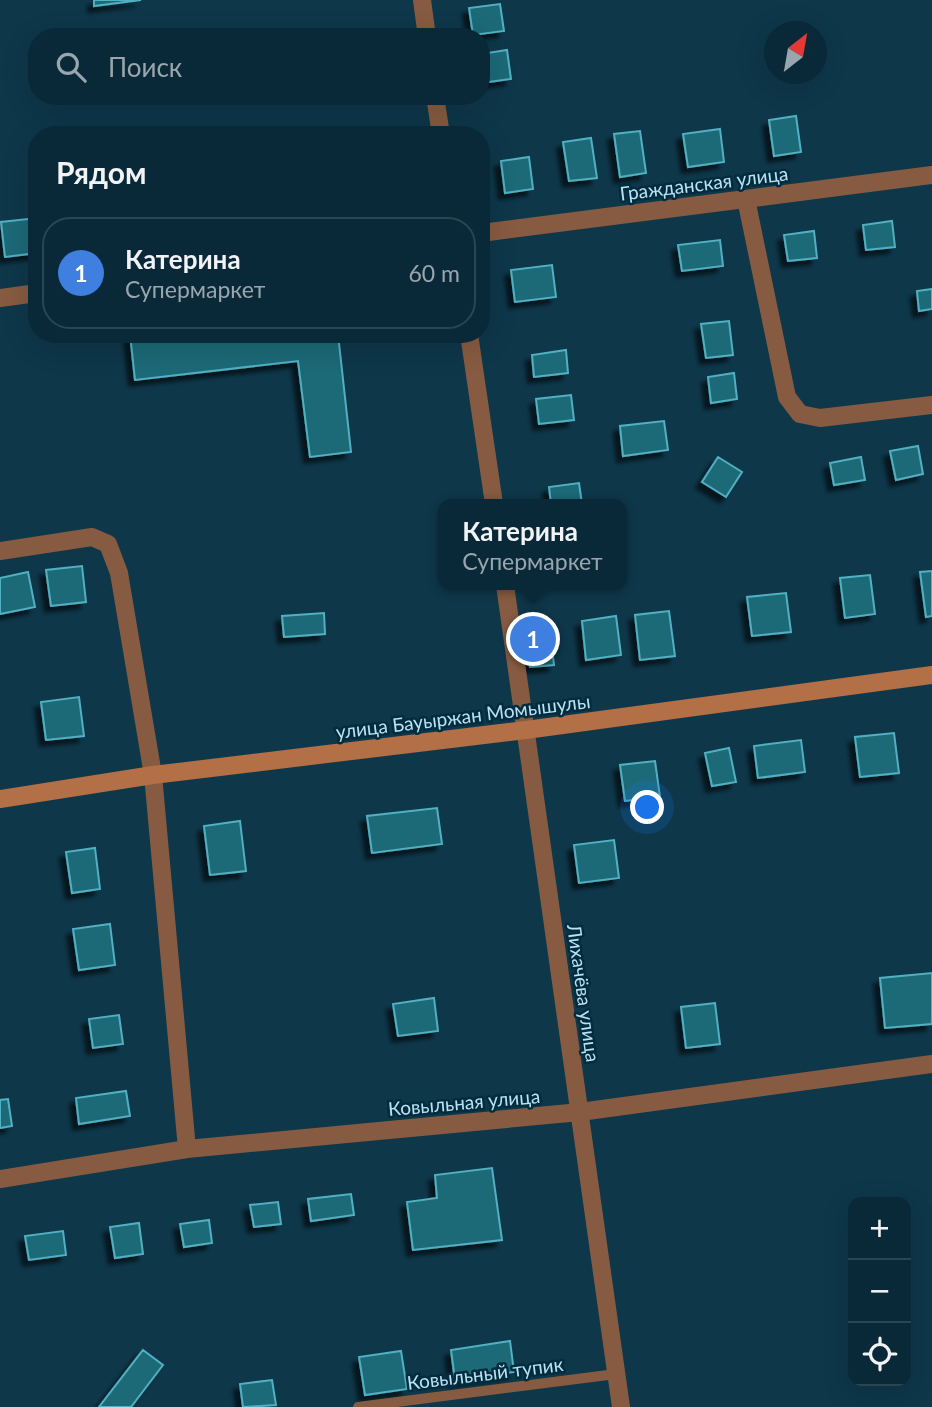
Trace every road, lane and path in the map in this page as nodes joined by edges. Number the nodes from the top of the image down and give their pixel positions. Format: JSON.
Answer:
{"nodes":[{"id":1,"x":422,"y":0,"type":"edge"},
{"id":2,"x":426,"y":28,"type":"edge"},
{"id":3,"x":436,"y":105,"type":"edge"},
{"id":4,"x":440,"y":126,"type":"edge"},
{"id":5,"x":932,"y":175,"type":"edge"},
{"id":6,"x":746,"y":199,"type":"junction"},
{"id":7,"x":490,"y":232,"type":"edge"},
{"id":8,"x":28,"y":294,"type":"edge"},
{"id":9,"x":0,"y":298,"type":"edge"},
{"id":10,"x":470,"y":343,"type":"edge"},
{"id":11,"x":932,"y":405,"type":"edge"},
{"id":12,"x":493,"y":499,"type":"edge"},
{"id":13,"x":0,"y":551,"type":"edge"},
{"id":14,"x":506,"y":590,"type":"edge"},
{"id":15,"x":932,"y":675,"type":"edge"},
{"id":16,"x":526,"y":730,"type":"junction"},
{"id":17,"x":153,"y":775,"type":"junction"},
{"id":18,"x":0,"y":799,"type":"edge"},
{"id":19,"x":932,"y":1064,"type":"edge"},
{"id":20,"x":580,"y":1112,"type":"junction"},
{"id":21,"x":187,"y":1149,"type":"junction"},
{"id":22,"x":0,"y":1179,"type":"edge"},
{"id":23,"x":616,"y":1374,"type":"junction"},
{"id":24,"x":358,"y":1407,"type":"edge"},
{"id":25,"x":621,"y":1407,"type":"edge"}],
"edges":[{"from":1,"to":2,"type":"street"},
{"from":3,"to":4,"type":"street"},
{"from":5,"to":6,"type":"street","name":"Гражданская улица"},
{"from":6,"to":7,"type":"street","name":"Гражданская улица"},
{"from":6,"to":11,"type":"street"},
{"from":8,"to":9,"type":"street"},
{"from":10,"to":12,"type":"street"},
{"from":13,"to":17,"type":"street"},
{"from":14,"to":16,"type":"street","name":"Лихачёва улица"},
{"from":15,"to":16,"type":"street","name":"улица Бауыржан Момышулы"},
{"from":16,"to":17,"type":"street","name":"улица Бауыржан Момышулы"},
{"from":16,"to":20,"type":"street","name":"Лихачёва улица"},
{"from":17,"to":18,"type":"street","name":"улица Бауыржан Момышулы"},
{"from":17,"to":21,"type":"street"},
{"from":19,"to":20,"type":"street","name":"Ковыльная улица"},
{"from":20,"to":21,"type":"street","name":"Ковыльная улица"},
{"from":20,"to":23,"type":"street","name":"Лихачёва улица"},
{"from":21,"to":22,"type":"street","name":"Ковыльная улица"},
{"from":23,"to":24,"type":"lane","name":"Ковыльный тупик"},
{"from":23,"to":25,"type":"street","name":"Лихачёва улица"}]}
